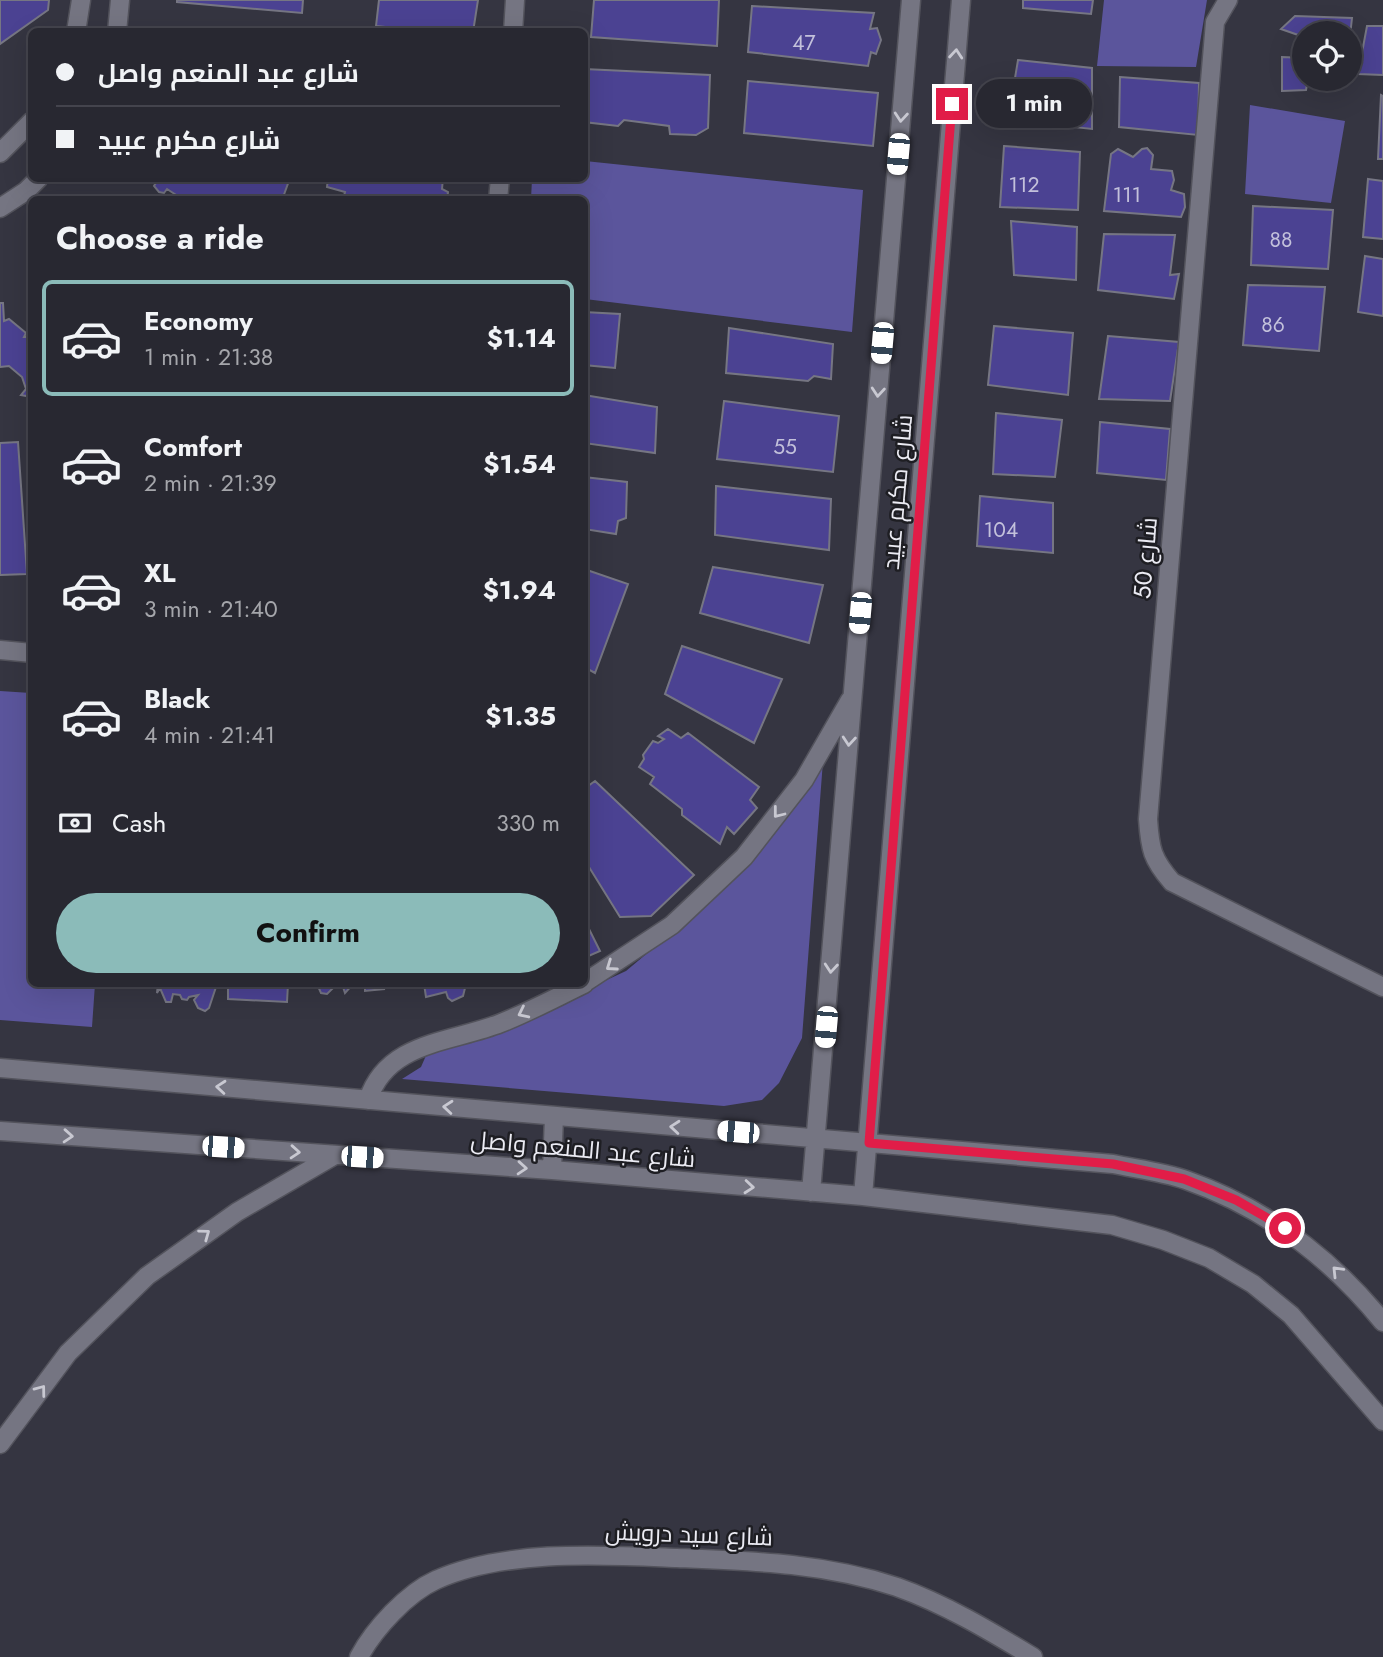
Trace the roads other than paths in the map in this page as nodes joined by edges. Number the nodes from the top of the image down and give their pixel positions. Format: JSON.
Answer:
{"nodes":[{"id":1,"x":81,"y":0,"type":"edge"},
{"id":2,"x":120,"y":0,"type":"edge"},
{"id":3,"x":515,"y":0,"type":"edge"},
{"id":4,"x":911,"y":0,"type":"edge"},
{"id":5,"x":961,"y":0,"type":"edge"},
{"id":6,"x":1228,"y":0,"type":"edge"},
{"id":7,"x":76,"y":28,"type":"edge"},
{"id":8,"x":117,"y":28,"type":"edge"},
{"id":9,"x":513,"y":28,"type":"edge"},
{"id":10,"x":28,"y":125,"type":"edge"},
{"id":11,"x":0,"y":153,"type":"edge"},
{"id":12,"x":35,"y":182,"type":"edge"},
{"id":13,"x":0,"y":208,"type":"edge"},
{"id":14,"x":0,"y":650,"type":"edge"},
{"id":15,"x":28,"y":651,"type":"edge"},
{"id":16,"x":853,"y":694,"type":"junction"},
{"id":17,"x":588,"y":980,"type":"edge"},
{"id":18,"x":576,"y":987,"type":"edge"},
{"id":19,"x":1383,"y":987,"type":"edge"},
{"id":20,"x":0,"y":1068,"type":"edge"},
{"id":21,"x":368,"y":1100,"type":"junction"},
{"id":22,"x":554,"y":1116,"type":"junction"},
{"id":23,"x":0,"y":1131,"type":"edge"},
{"id":24,"x":817,"y":1139,"type":"junction"},
{"id":25,"x":869,"y":1143,"type":"junction"},
{"id":26,"x":335,"y":1155,"type":"junction"},
{"id":27,"x":552,"y":1170,"type":"junction"},
{"id":28,"x":811,"y":1192,"type":"junction"},
{"id":29,"x":863,"y":1196,"type":"junction"},
{"id":30,"x":1383,"y":1322,"type":"edge"},
{"id":31,"x":1383,"y":1421,"type":"edge"},
{"id":32,"x":0,"y":1444,"type":"edge"},
{"id":33,"x":359,"y":1657,"type":"edge"},
{"id":34,"x":1033,"y":1657,"type":"edge"}],
"edges":[{"from":1,"to":7,"type":"street"},
{"from":2,"to":8,"type":"street"},
{"from":3,"to":9,"type":"street"},
{"from":4,"to":16,"type":"street","name":"شارع مكرم عبيد","one_way":true},
{"from":25,"to":5,"type":"street","name":"شارع مكرم عبيد","one_way":true},
{"from":6,"to":19,"type":"street","name":"شارع 50"},
{"from":10,"to":11,"type":"street"},
{"from":12,"to":13,"type":"street"},
{"from":14,"to":15,"type":"street"},
{"from":16,"to":17,"type":"street","one_way":true},
{"from":16,"to":24,"type":"street","name":"شارع مكرم عبيد","one_way":true},
{"from":18,"to":21,"type":"street","one_way":true},
{"from":21,"to":20,"type":"street","name":"شارع عبد المنعم واصل","one_way":true},
{"from":22,"to":21,"type":"street","name":"شارع عبد المنعم واصل","one_way":true},
{"from":24,"to":22,"type":"street","name":"شارع عبد المنعم واصل","one_way":true},
{"from":22,"to":27,"type":"street"},
{"from":23,"to":26,"type":"street","name":"شارع عبد المنعم واصل","one_way":true},
{"from":24,"to":25,"type":"street","name":"شارع عبد المنعم واصل"},
{"from":24,"to":28,"type":"street","name":"شارع مكرم عبيد"},
{"from":25,"to":29,"type":"street","name":"شارع مكرم عبيد"},
{"from":30,"to":25,"type":"street","name":"شارع عبد المنعم واصل","one_way":true},
{"from":26,"to":27,"type":"street","name":"شارع عبد المنعم واصل","one_way":true},
{"from":32,"to":26,"type":"street","one_way":true},
{"from":27,"to":28,"type":"street","name":"شارع عبد المنعم واصل","one_way":true},
{"from":28,"to":29,"type":"street","name":"شارع عبد المنعم واصل"},
{"from":29,"to":31,"type":"street","name":"شارع عبد المنعم واصل"},
{"from":33,"to":34,"type":"street","name":"شارع سيد درويش"}]}
